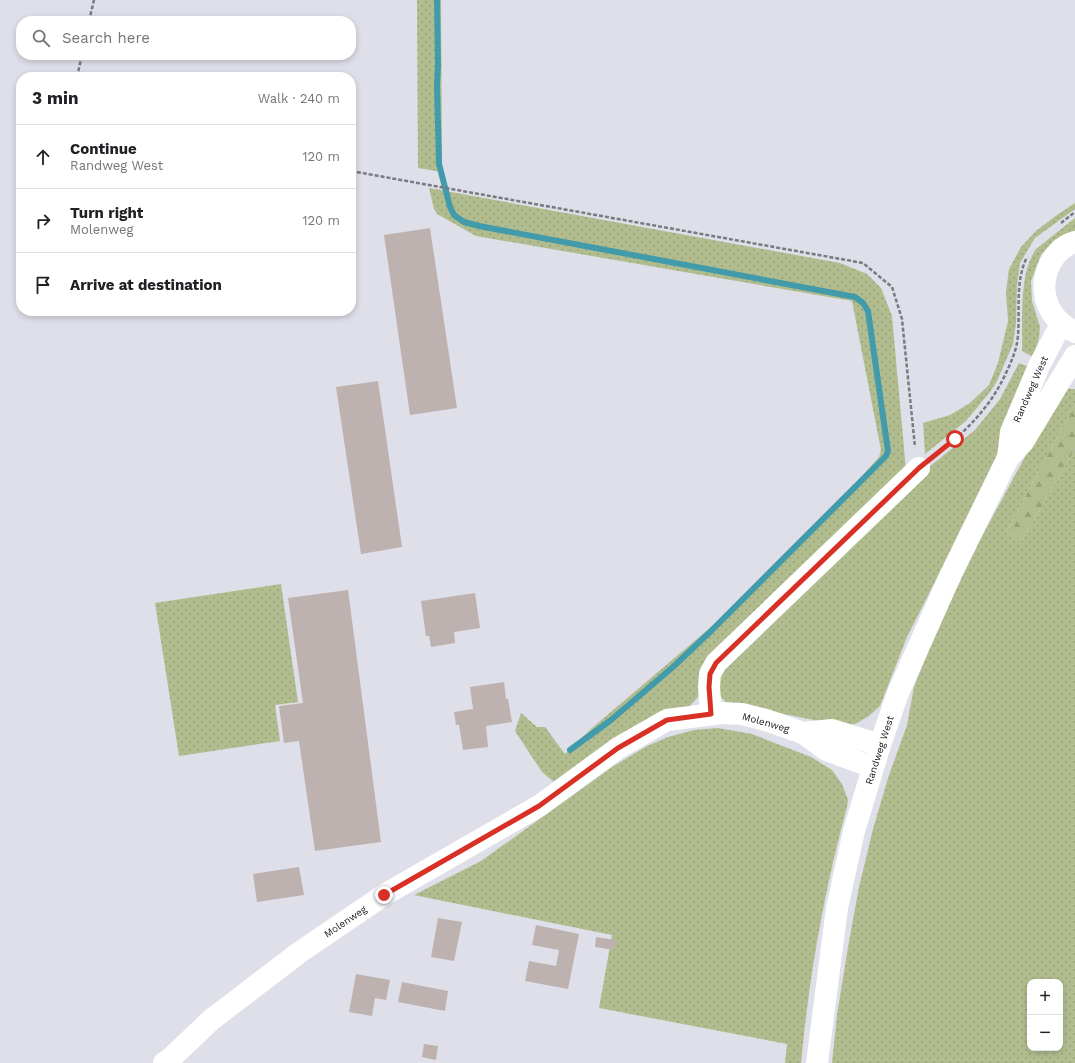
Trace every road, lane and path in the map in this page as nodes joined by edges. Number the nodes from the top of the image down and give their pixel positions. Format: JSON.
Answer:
{"nodes":[{"id":1,"x":94,"y":0,"type":"edge"},
{"id":2,"x":90,"y":16,"type":"edge"},
{"id":3,"x":81,"y":60,"type":"edge"},
{"id":4,"x":78,"y":72,"type":"edge"},
{"id":5,"x":356,"y":172,"type":"edge"},
{"id":6,"x":1075,"y":242,"type":"edge"},
{"id":7,"x":1068,"y":328,"type":"edge"},
{"id":8,"x":1015,"y":354,"type":"dead end"},
{"id":9,"x":1075,"y":356,"type":"edge"},
{"id":10,"x":1008,"y":458,"type":"junction"},
{"id":11,"x":919,"y":468,"type":"junction"},
{"id":12,"x":711,"y":714,"type":"junction"},
{"id":13,"x":803,"y":733,"type":"junction"},
{"id":14,"x":880,"y":745,"type":"junction"},
{"id":15,"x":873,"y":767,"type":"junction"},
{"id":16,"x":164,"y":1063,"type":"edge"},
{"id":17,"x":817,"y":1063,"type":"edge"}],
"edges":[{"from":1,"to":2,"type":"path"},
{"from":3,"to":4,"type":"path"},
{"from":5,"to":11,"type":"path"},
{"from":6,"to":7,"type":"street"},
{"from":7,"to":10,"type":"street","name":"Randweg West"},
{"from":8,"to":11,"type":"path"},
{"from":9,"to":10,"type":"street","name":"Randweg West"},
{"from":10,"to":14,"type":"street","name":"Randweg West"},
{"from":11,"to":12,"type":"street"},
{"from":12,"to":13,"type":"street","name":"Molenweg"},
{"from":12,"to":16,"type":"street","name":"Molenweg"},
{"from":13,"to":14,"type":"street","name":"Molenweg"},
{"from":13,"to":15,"type":"street","name":"Molenweg"},
{"from":14,"to":15,"type":"street","name":"Randweg West"},
{"from":15,"to":17,"type":"street","name":"Randweg West"}]}
